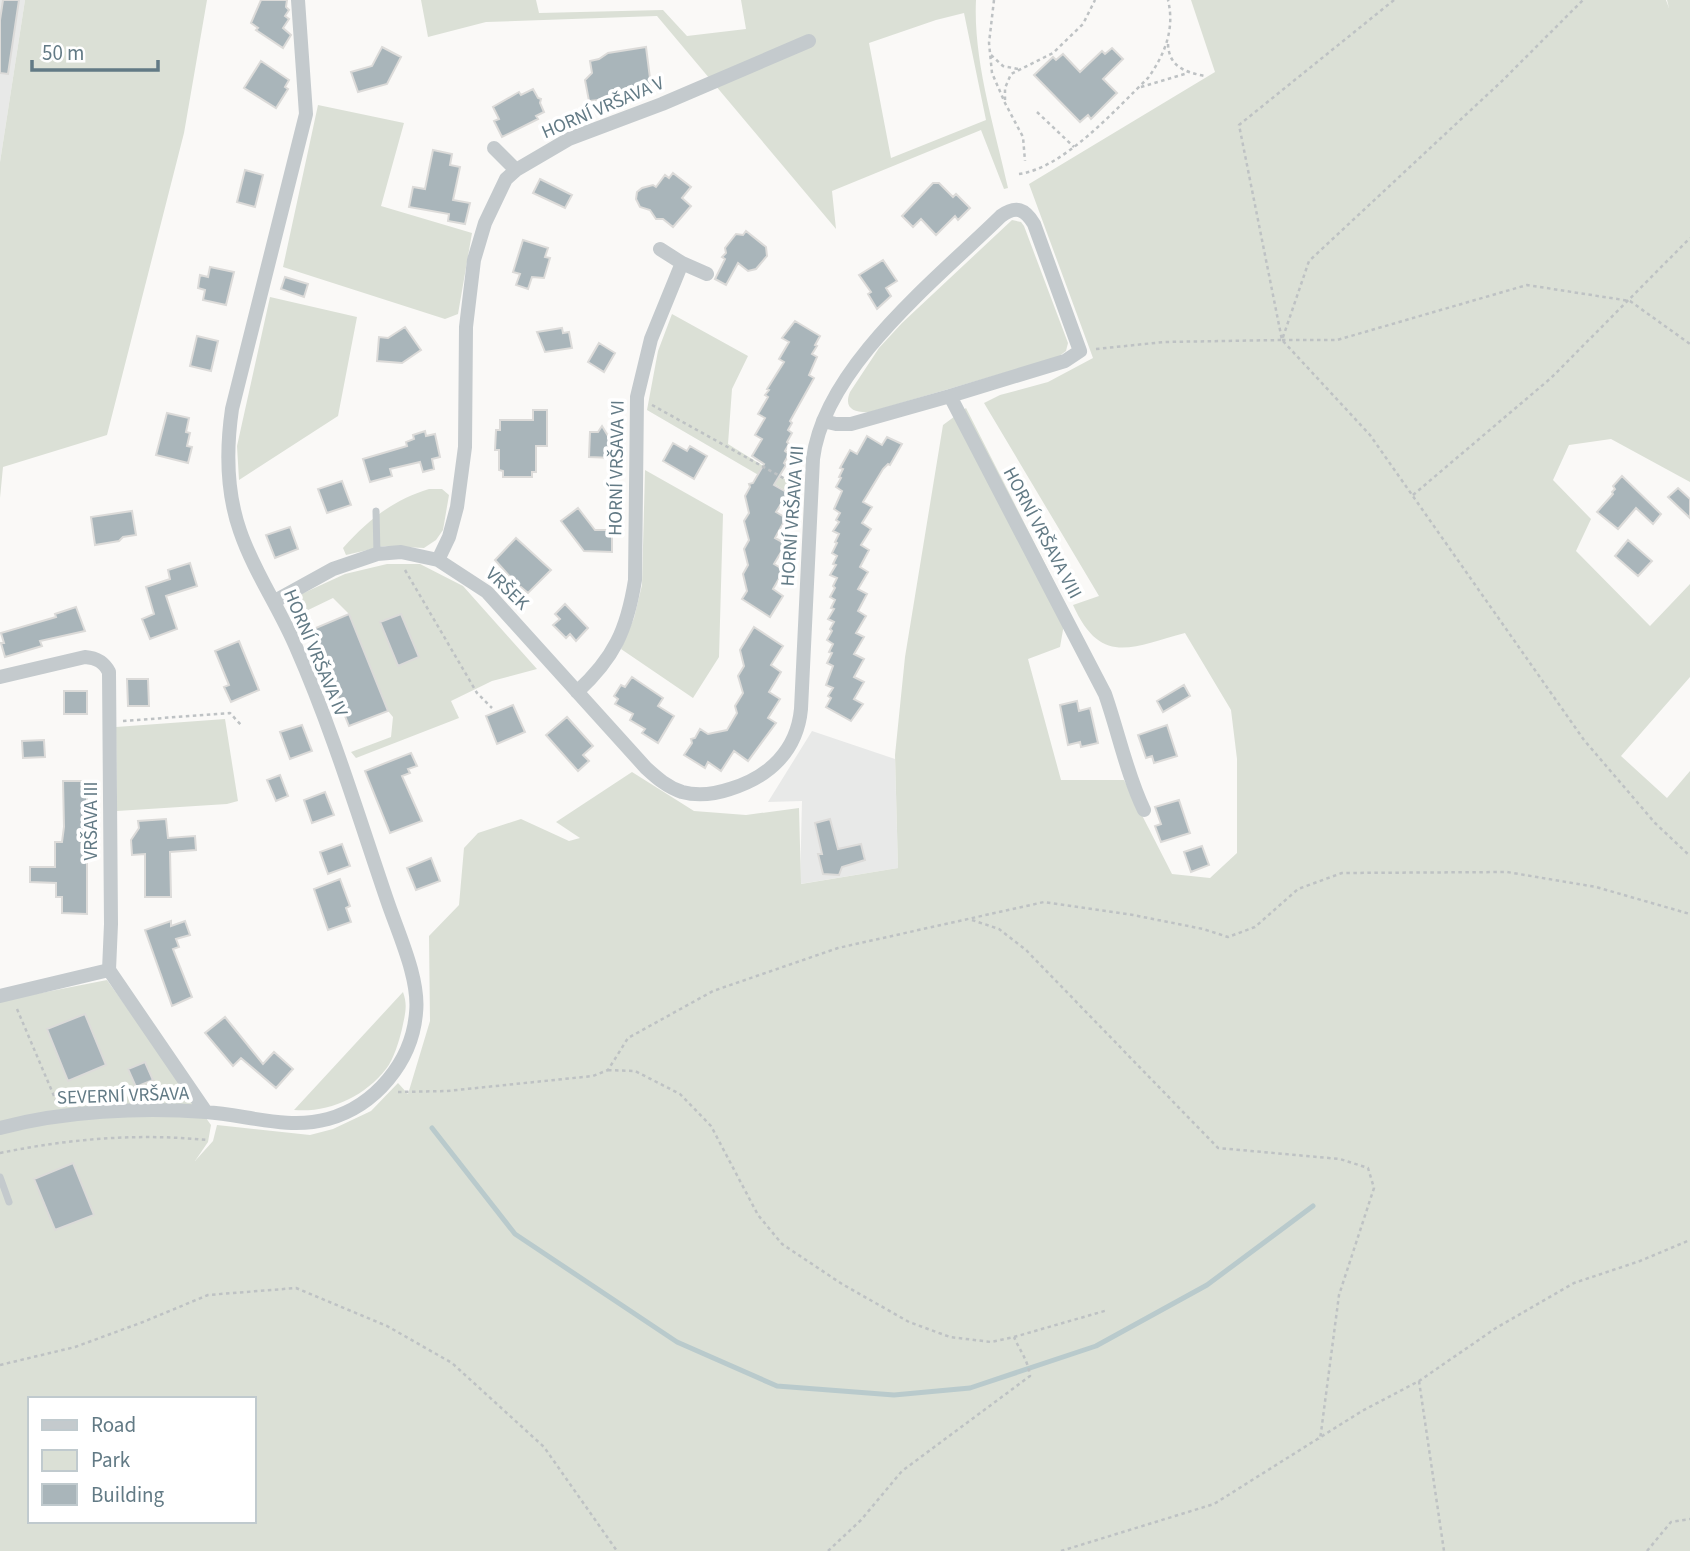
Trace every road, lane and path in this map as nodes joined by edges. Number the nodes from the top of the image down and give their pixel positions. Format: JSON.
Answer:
{"nodes":[{"id":1,"x":298,"y":0,"type":"edge"},
{"id":2,"x":994,"y":0,"type":"edge"},
{"id":3,"x":1095,"y":0,"type":"edge"},
{"id":4,"x":1168,"y":0,"type":"edge"},
{"id":5,"x":1394,"y":0,"type":"edge"},
{"id":6,"x":1583,"y":0,"type":"edge"},
{"id":7,"x":1168,"y":40,"type":"junction"},
{"id":8,"x":809,"y":41,"type":"dead end"},
{"id":9,"x":989,"y":52,"type":"junction"},
{"id":10,"x":1018,"y":69,"type":"junction"},
{"id":11,"x":1191,"y":73,"type":"junction"},
{"id":12,"x":1205,"y":76,"type":"dead end"},
{"id":13,"x":1138,"y":88,"type":"junction"},
{"id":14,"x":1005,"y":103,"type":"junction"},
{"id":15,"x":1037,"y":113,"type":"dead end"},
{"id":16,"x":1074,"y":147,"type":"junction"},
{"id":17,"x":494,"y":148,"type":"dead end"},
{"id":18,"x":1025,"y":162,"type":"dead end"},
{"id":19,"x":516,"y":170,"type":"junction"},
{"id":20,"x":1019,"y":174,"type":"dead end"},
{"id":21,"x":1690,"y":238,"type":"edge"},
{"id":22,"x":660,"y":249,"type":"dead end"},
{"id":23,"x":682,"y":263,"type":"junction"},
{"id":24,"x":708,"y":274,"type":"dead end"},
{"id":25,"x":1630,"y":301,"type":"junction"},
{"id":26,"x":1282,"y":340,"type":"junction"},
{"id":27,"x":1690,"y":344,"type":"edge"},
{"id":28,"x":1080,"y":351,"type":"junction"},
{"id":29,"x":950,"y":396,"type":"junction"},
{"id":30,"x":636,"y":397,"type":"junction"},
{"id":31,"x":823,"y":421,"type":"junction"},
{"id":32,"x":812,"y":492,"type":"junction"},
{"id":33,"x":1413,"y":495,"type":"junction"},
{"id":34,"x":376,"y":511,"type":"dead end"},
{"id":35,"x":395,"y":552,"type":"junction"},
{"id":36,"x":377,"y":554,"type":"junction"},
{"id":37,"x":438,"y":560,"type":"junction"},
{"id":38,"x":275,"y":601,"type":"junction"},
{"id":39,"x":0,"y":677,"type":"edge"},
{"id":40,"x":577,"y":692,"type":"junction"},
{"id":41,"x":492,"y":708,"type":"dead end"},
{"id":42,"x":110,"y":723,"type":"junction"},
{"id":43,"x":241,"y":725,"type":"dead end"},
{"id":44,"x":661,"y":782,"type":"joint"},
{"id":45,"x":1144,"y":810,"type":"dead end"},
{"id":46,"x":1690,"y":856,"type":"edge"},
{"id":47,"x":1690,"y":914,"type":"edge"},
{"id":48,"x":971,"y":920,"type":"junction"},
{"id":49,"x":109,"y":970,"type":"junction"},
{"id":50,"x":5,"y":994,"type":"edge"},
{"id":51,"x":608,"y":1070,"type":"junction"},
{"id":52,"x":377,"y":1093,"type":"junction"},
{"id":53,"x":206,"y":1112,"type":"junction"},
{"id":54,"x":64,"y":1117,"type":"junction"},
{"id":55,"x":0,"y":1128,"type":"edge"},
{"id":56,"x":207,"y":1140,"type":"dead end"},
{"id":57,"x":0,"y":1153,"type":"edge"},
{"id":58,"x":0,"y":1177,"type":"edge"},
{"id":59,"x":9,"y":1202,"type":"dead end"},
{"id":60,"x":1690,"y":1240,"type":"edge"},
{"id":61,"x":1108,"y":1310,"type":"dead end"},
{"id":62,"x":1014,"y":1337,"type":"junction"},
{"id":63,"x":0,"y":1365,"type":"edge"},
{"id":64,"x":1419,"y":1381,"type":"junction"},
{"id":65,"x":1320,"y":1440,"type":"junction"},
{"id":66,"x":1690,"y":1520,"type":"edge"},
{"id":67,"x":617,"y":1551,"type":"edge"},
{"id":68,"x":828,"y":1551,"type":"edge"},
{"id":69,"x":1061,"y":1551,"type":"edge"},
{"id":70,"x":1444,"y":1551,"type":"edge"},
{"id":71,"x":1647,"y":1551,"type":"edge"}],
"edges":[{"from":1,"to":38,"type":"street","name":"HORNÍ VRŠAVA IV"},
{"from":2,"to":9,"type":"path"},
{"from":3,"to":10,"type":"path"},
{"from":4,"to":7,"type":"path"},
{"from":5,"to":26,"type":"path"},
{"from":6,"to":26,"type":"path"},
{"from":7,"to":11,"type":"path"},
{"from":7,"to":13,"type":"path"},
{"from":8,"to":19,"type":"street","name":"HORNÍ VRŠAVA V"},
{"from":9,"to":10,"type":"path"},
{"from":9,"to":14,"type":"path"},
{"from":10,"to":14,"type":"path"},
{"from":11,"to":12,"type":"path"},
{"from":11,"to":13,"type":"path"},
{"from":13,"to":16,"type":"path"},
{"from":14,"to":18,"type":"path"},
{"from":15,"to":16,"type":"path"},
{"from":16,"to":20,"type":"path"},
{"from":17,"to":19,"type":"street"},
{"from":19,"to":37,"type":"street","name":"HORNÍ VRŠAVA V"},
{"from":21,"to":25,"type":"path"},
{"from":22,"to":23,"type":"street"},
{"from":23,"to":24,"type":"street"},
{"from":23,"to":30,"type":"street","name":"HORNÍ VRŠAVA VI"},
{"from":25,"to":26,"type":"path"},
{"from":25,"to":27,"type":"path"},
{"from":25,"to":33,"type":"path"},
{"from":26,"to":28,"type":"path"},
{"from":26,"to":33,"type":"path"},
{"from":28,"to":29,"type":"street"},
{"from":28,"to":31,"type":"street","name":"HORNÍ VRŠAVA VII"},
{"from":29,"to":31,"type":"street"},
{"from":29,"to":45,"type":"street","name":"HORNÍ VRŠAVA VIII"},
{"from":30,"to":32,"type":"path"},
{"from":30,"to":40,"type":"street","name":"HORNÍ VRŠAVA VI"},
{"from":31,"to":32,"type":"street","name":"HORNÍ VRŠAVA VII"},
{"from":32,"to":44,"type":"street","name":"HORNÍ VRŠAVA VII"},
{"from":33,"to":46,"type":"path"},
{"from":34,"to":36,"type":"lane"},
{"from":35,"to":36,"type":"street","name":"VRŠEK"},
{"from":35,"to":37,"type":"street","name":"VRŠEK"},
{"from":35,"to":41,"type":"path"},
{"from":36,"to":38,"type":"street","name":"VRŠEK"},
{"from":37,"to":40,"type":"street","name":"VRŠEK"},
{"from":38,"to":52,"type":"street","name":"HORNÍ VRŠAVA IV"},
{"from":39,"to":42,"type":"street","name":"VRŠAVA III"},
{"from":40,"to":44,"type":"street","name":"VRŠEK"},
{"from":42,"to":43,"type":"path"},
{"from":42,"to":49,"type":"street","name":"VRŠAVA III"},
{"from":47,"to":48,"type":"path"},
{"from":48,"to":51,"type":"path"},
{"from":48,"to":65,"type":"path"},
{"from":49,"to":50,"type":"street"},
{"from":49,"to":53,"type":"street"},
{"from":50,"to":54,"type":"path"},
{"from":51,"to":52,"type":"path"},
{"from":51,"to":62,"type":"path"},
{"from":52,"to":53,"type":"street","name":"HORNÍ VRŠAVA IV"},
{"from":53,"to":54,"type":"street","name":"SEVERNÍ VRŠAVA"},
{"from":54,"to":55,"type":"street","name":"SEVERNÍ VRŠAVA"},
{"from":56,"to":57,"type":"path"},
{"from":58,"to":59,"type":"lane"},
{"from":60,"to":64,"type":"path"},
{"from":61,"to":62,"type":"path"},
{"from":62,"to":68,"type":"path"},
{"from":63,"to":67,"type":"path"},
{"from":64,"to":65,"type":"path"},
{"from":64,"to":70,"type":"path"},
{"from":65,"to":69,"type":"path"},
{"from":66,"to":71,"type":"path"}]}
